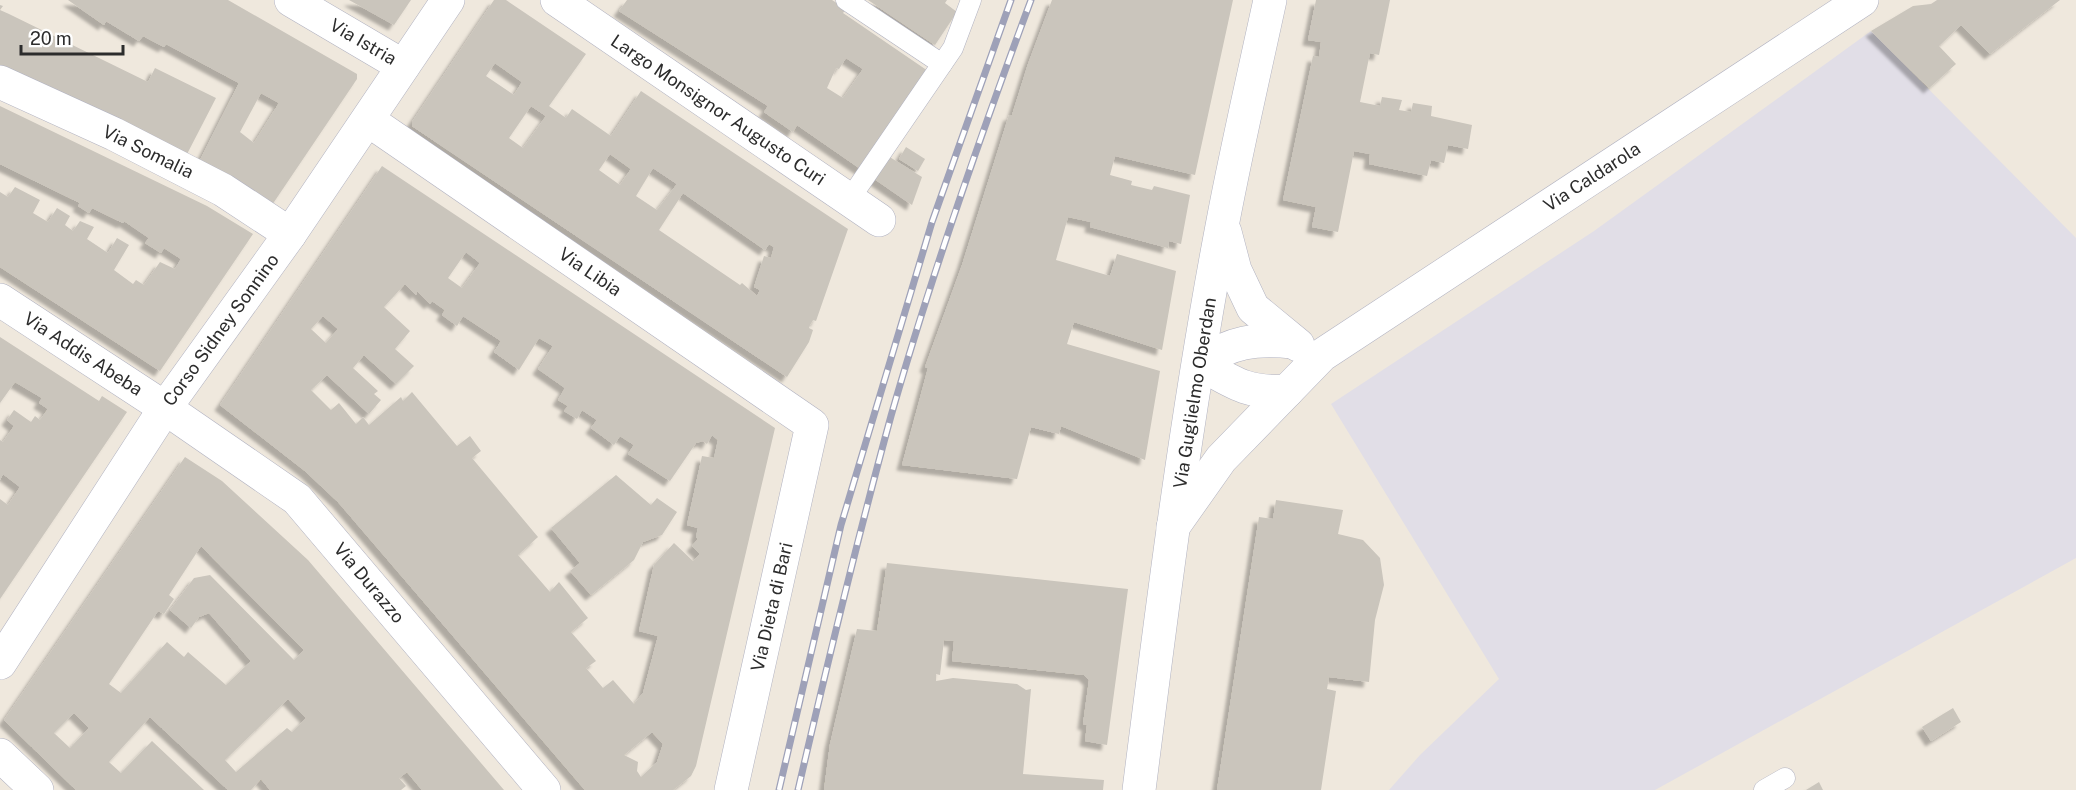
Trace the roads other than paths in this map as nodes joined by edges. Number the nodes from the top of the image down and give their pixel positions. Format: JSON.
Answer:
{"nodes":[{"id":1,"x":291,"y":0,"type":"edge"},
{"id":2,"x":448,"y":0,"type":"edge"},
{"id":3,"x":556,"y":0,"type":"edge"},
{"id":4,"x":846,"y":0,"type":"edge"},
{"id":5,"x":971,"y":0,"type":"edge"},
{"id":6,"x":1270,"y":0,"type":"edge"},
{"id":7,"x":1862,"y":0,"type":"edge"},
{"id":8,"x":942,"y":64,"type":"junction"},
{"id":9,"x":404,"y":66,"type":"junction"},
{"id":10,"x":0,"y":82,"type":"edge"},
{"id":11,"x":368,"y":120,"type":"junction"},
{"id":12,"x":849,"y":200,"type":"junction"},
{"id":13,"x":879,"y":220,"type":"dead end"},
{"id":14,"x":1223,"y":221,"type":"junction"},
{"id":15,"x":290,"y":234,"type":"junction"},
{"id":16,"x":0,"y":300,"type":"edge"},
{"id":17,"x":1307,"y":349,"type":"junction"},
{"id":18,"x":1199,"y":363,"type":"junction"},
{"id":19,"x":1287,"y":391,"type":"junction"},
{"id":20,"x":165,"y":408,"type":"junction"},
{"id":21,"x":812,"y":425,"type":"joint"},
{"id":22,"x":1173,"y":527,"type":"junction"},
{"id":23,"x":0,"y":663,"type":"edge"},
{"id":24,"x":0,"y":755,"type":"edge"},
{"id":25,"x":1785,"y":778,"type":"dead end"},
{"id":26,"x":37,"y":790,"type":"edge"},
{"id":27,"x":544,"y":790,"type":"edge"},
{"id":28,"x":731,"y":790,"type":"edge"},
{"id":29,"x":1139,"y":790,"type":"edge"},
{"id":30,"x":1764,"y":790,"type":"edge"}],
"edges":[{"from":1,"to":9,"type":"street","name":"Via Istria"},
{"from":2,"to":9,"type":"street","name":"Corso Sidney Sonnino"},
{"from":3,"to":12,"type":"street","name":"Largo Monsignor Augusto Curi"},
{"from":4,"to":8,"type":"lane"},
{"from":5,"to":8,"type":"lane"},
{"from":6,"to":14,"type":"street","name":"Via Guglielmo Oberdan"},
{"from":7,"to":17,"type":"street","name":"Via Caldarola"},
{"from":8,"to":12,"type":"lane"},
{"from":9,"to":11,"type":"street","name":"Corso Sidney Sonnino"},
{"from":10,"to":15,"type":"street","name":"Via Somalia"},
{"from":11,"to":15,"type":"street","name":"Corso Sidney Sonnino"},
{"from":11,"to":21,"type":"street","name":"Via Libia"},
{"from":12,"to":13,"type":"street","name":"Largo Monsignor Augusto Curi"},
{"from":14,"to":17,"type":"street"},
{"from":14,"to":18,"type":"street","name":"Via Guglielmo Oberdan"},
{"from":15,"to":20,"type":"street","name":"Corso Sidney Sonnino"},
{"from":16,"to":20,"type":"street","name":"Via Addis Abeba"},
{"from":17,"to":18,"type":"street"},
{"from":17,"to":19,"type":"street","name":"Via Caldarola"},
{"from":18,"to":19,"type":"street"},
{"from":18,"to":22,"type":"street","name":"Via Guglielmo Oberdan"},
{"from":19,"to":22,"type":"street","name":"Via Caldarola"},
{"from":20,"to":23,"type":"street","name":"Corso Sidney Sonnino"},
{"from":20,"to":27,"type":"street","name":"Via Durazzo"},
{"from":21,"to":28,"type":"street","name":"Via Dieta di Bari"},
{"from":22,"to":29,"type":"street","name":"Via Guglielmo Oberdan"},
{"from":24,"to":26,"type":"street"},
{"from":25,"to":30,"type":"lane"}]}
